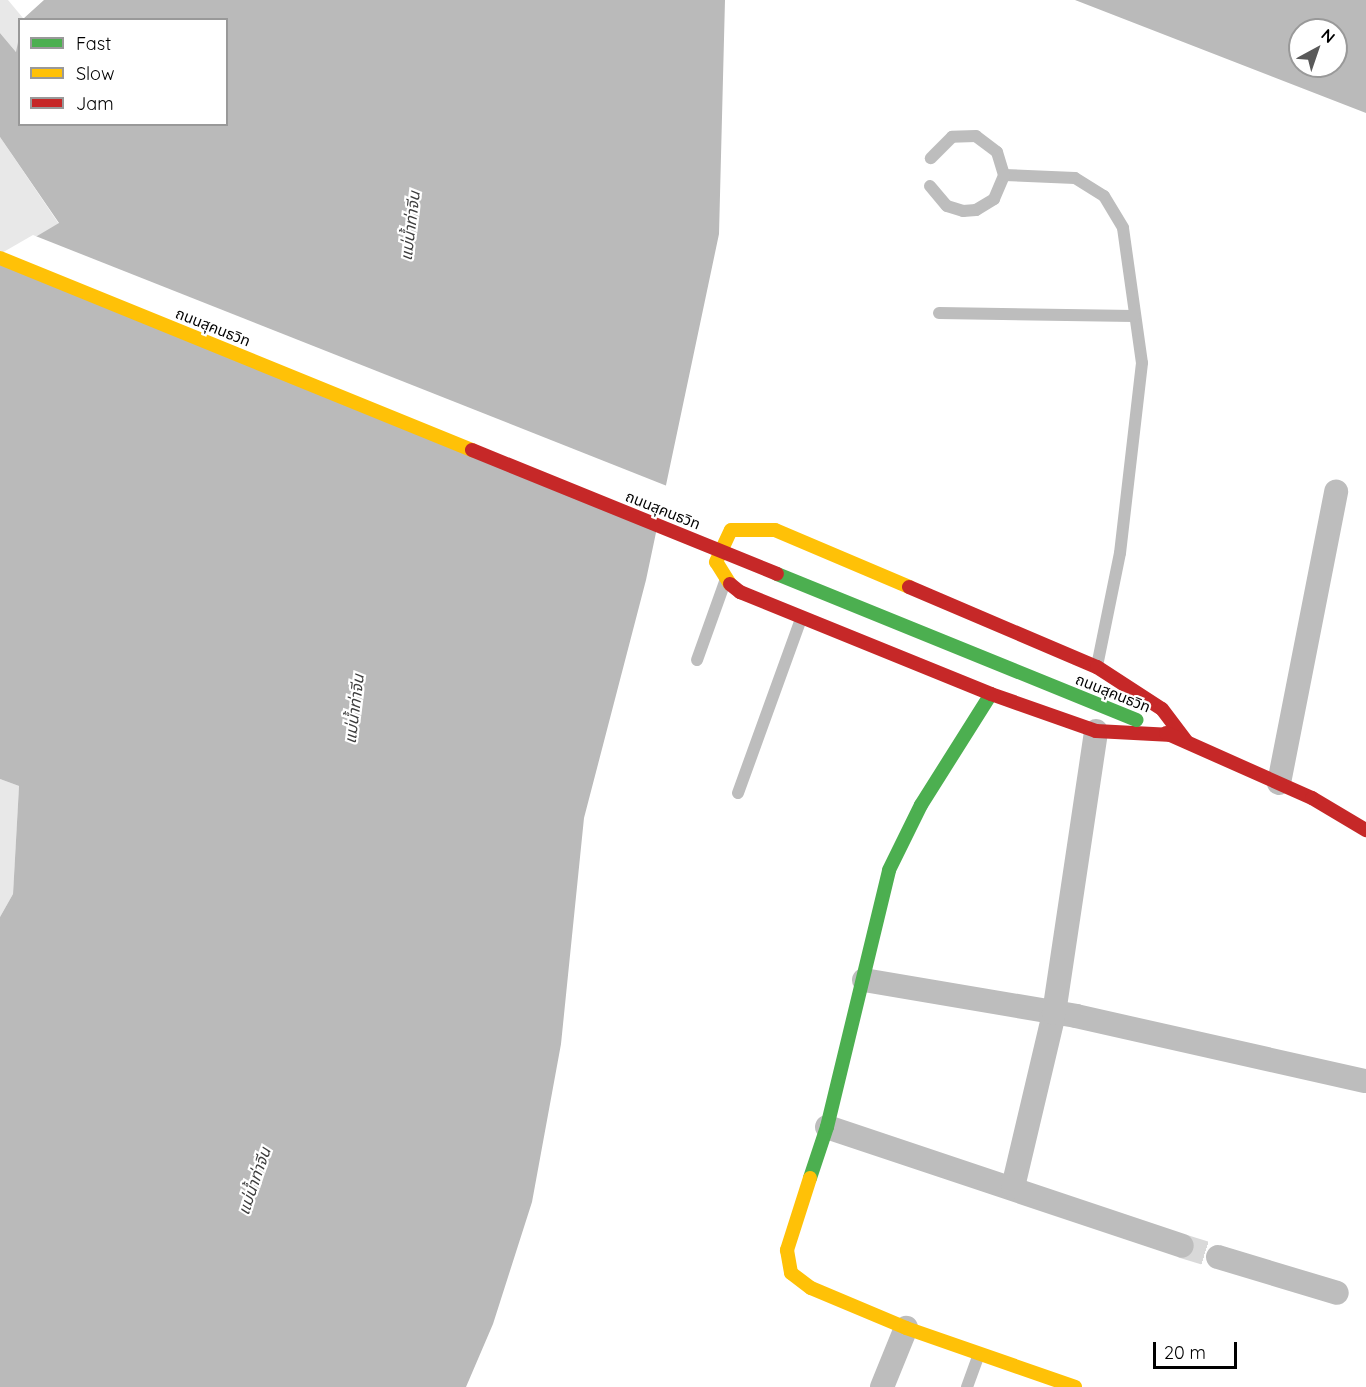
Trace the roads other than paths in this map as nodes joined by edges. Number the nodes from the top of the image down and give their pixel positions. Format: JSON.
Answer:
{"nodes":[{"id":1,"x":931,"y":158,"type":"dead end"},
{"id":2,"x":1004,"y":175,"type":"junction"},
{"id":3,"x":930,"y":186,"type":"dead end"},
{"id":4,"x":0,"y":258,"type":"edge"},
{"id":5,"x":939,"y":313,"type":"dead end"},
{"id":6,"x":1134,"y":316,"type":"junction"},
{"id":7,"x":1336,"y":492,"type":"dead end"},
{"id":8,"x":725,"y":580,"type":"junction"},
{"id":9,"x":802,"y":617,"type":"junction"},
{"id":10,"x":697,"y":660,"type":"dead end"},
{"id":11,"x":1097,"y":667,"type":"junction"},
{"id":12,"x":992,"y":694,"type":"junction"},
{"id":13,"x":1096,"y":731,"type":"junction"},
{"id":14,"x":1172,"y":735,"type":"junction"},
{"id":15,"x":1187,"y":742,"type":"junction"},
{"id":16,"x":1280,"y":783,"type":"junction"},
{"id":17,"x":738,"y":793,"type":"dead end"},
{"id":18,"x":1312,"y":798,"type":"junction"},
{"id":19,"x":1355,"y":805,"type":"dead end"},
{"id":20,"x":1366,"y":830,"type":"edge"},
{"id":21,"x":864,"y":980,"type":"junction"},
{"id":22,"x":1054,"y":1013,"type":"junction"},
{"id":23,"x":1365,"y":1081,"type":"edge"},
{"id":24,"x":827,"y":1127,"type":"junction"},
{"id":25,"x":1013,"y":1187,"type":"junction"},
{"id":26,"x":1182,"y":1246,"type":"tunnel mouth"},
{"id":27,"x":1218,"y":1257,"type":"tunnel mouth"},
{"id":28,"x":1337,"y":1293,"type":"dead end"},
{"id":29,"x":906,"y":1328,"type":"junction"},
{"id":30,"x":979,"y":1353,"type":"junction"},
{"id":31,"x":882,"y":1387,"type":"edge"},
{"id":32,"x":967,"y":1387,"type":"edge"},
{"id":33,"x":1075,"y":1387,"type":"edge"}],
"edges":[{"from":1,"to":2,"type":"lane"},
{"from":2,"to":3,"type":"lane"},
{"from":2,"to":6,"type":"lane"},
{"from":4,"to":14,"type":"main road","name":"ถนนสุคนธวิท","bridge":true},
{"from":5,"to":6,"type":"lane"},
{"from":6,"to":11,"type":"lane"},
{"from":7,"to":16,"type":"street"},
{"from":8,"to":9,"type":"main road"},
{"from":8,"to":10,"type":"lane"},
{"from":8,"to":11,"type":"main road"},
{"from":9,"to":12,"type":"main road"},
{"from":9,"to":17,"type":"lane"},
{"from":11,"to":15,"type":"main road"},
{"from":12,"to":13,"type":"main road"},
{"from":12,"to":21,"type":"main road"},
{"from":13,"to":14,"type":"main road"},
{"from":13,"to":22,"type":"street"},
{"from":14,"to":15,"type":"main road","name":"ถนนสุคนธวิท"},
{"from":15,"to":16,"type":"main road","name":"ถนนสุคนธวิท"},
{"from":16,"to":18,"type":"main road","name":"ถนนสุคนธวิท"},
{"from":18,"to":19,"type":"main road","name":"ถนนสุคนธวิท"},
{"from":18,"to":20,"type":"main road","name":"ถนนสุคนธวิท"},
{"from":21,"to":22,"type":"street"},
{"from":21,"to":24,"type":"main road"},
{"from":22,"to":23,"type":"street"},
{"from":22,"to":25,"type":"street"},
{"from":24,"to":25,"type":"street"},
{"from":24,"to":29,"type":"main road"},
{"from":25,"to":26,"type":"street"},
{"from":27,"to":28,"type":"street"},
{"from":29,"to":30,"type":"main road"},
{"from":29,"to":31,"type":"street"},
{"from":30,"to":32,"type":"lane"},
{"from":30,"to":33,"type":"main road"}]}
